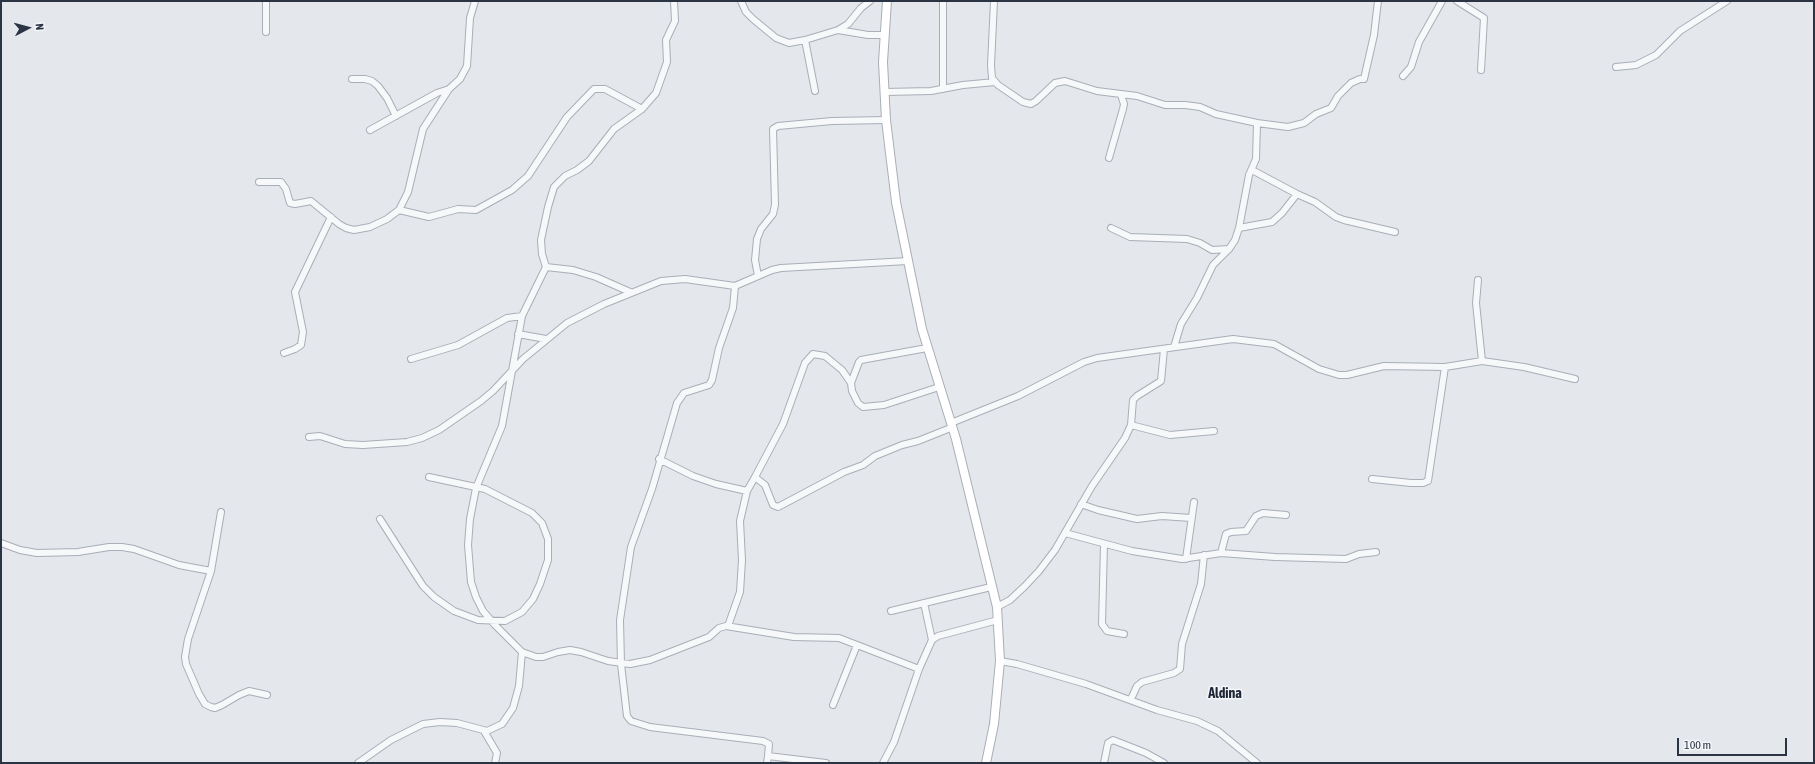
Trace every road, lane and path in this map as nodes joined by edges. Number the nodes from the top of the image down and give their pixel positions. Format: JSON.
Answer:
{"nodes":[{"id":1,"x":266,"y":1,"type":"edge"},
{"id":2,"x":475,"y":1,"type":"edge"},
{"id":3,"x":674,"y":1,"type":"edge"},
{"id":4,"x":741,"y":1,"type":"edge"},
{"id":5,"x":870,"y":1,"type":"edge"},
{"id":6,"x":886,"y":1,"type":"edge"},
{"id":7,"x":943,"y":1,"type":"edge"},
{"id":8,"x":994,"y":1,"type":"edge"},
{"id":9,"x":1378,"y":1,"type":"edge"},
{"id":10,"x":1442,"y":1,"type":"edge"},
{"id":11,"x":1457,"y":1,"type":"edge"},
{"id":12,"x":1727,"y":1,"type":"edge"},
{"id":13,"x":838,"y":30,"type":"junction"},
{"id":14,"x":266,"y":32,"type":"dead end"},
{"id":15,"x":884,"y":35,"type":"junction"},
{"id":16,"x":805,"y":40,"type":"junction"},
{"id":17,"x":1616,"y":67,"type":"dead end"},
{"id":18,"x":1481,"y":70,"type":"dead end"},
{"id":19,"x":1403,"y":76,"type":"dead end"},
{"id":20,"x":352,"y":79,"type":"dead end"},
{"id":21,"x":995,"y":82,"type":"junction"},
{"id":22,"x":449,"y":89,"type":"junction"},
{"id":23,"x":943,"y":89,"type":"junction"},
{"id":24,"x":815,"y":91,"type":"dead end"},
{"id":25,"x":885,"y":92,"type":"junction"},
{"id":26,"x":1121,"y":95,"type":"junction"},
{"id":27,"x":642,"y":109,"type":"junction"},
{"id":28,"x":396,"y":116,"type":"junction"},
{"id":29,"x":886,"y":120,"type":"junction"},
{"id":30,"x":1257,"y":124,"type":"junction"},
{"id":31,"x":370,"y":130,"type":"dead end"},
{"id":32,"x":1109,"y":158,"type":"dead end"},
{"id":33,"x":1252,"y":170,"type":"junction"},
{"id":34,"x":259,"y":182,"type":"dead end"},
{"id":35,"x":1297,"y":194,"type":"junction"},
{"id":36,"x":399,"y":210,"type":"junction"},
{"id":37,"x":331,"y":217,"type":"junction"},
{"id":38,"x":1111,"y":228,"type":"dead end"},
{"id":39,"x":1238,"y":228,"type":"junction"},
{"id":40,"x":1395,"y":232,"type":"dead end"},
{"id":41,"x":1229,"y":249,"type":"junction"},
{"id":42,"x":1212,"y":250,"type":"junction"},
{"id":43,"x":908,"y":261,"type":"junction"},
{"id":44,"x":1214,"y":263,"type":"junction"},
{"id":45,"x":546,"y":267,"type":"junction"},
{"id":46,"x":758,"y":276,"type":"junction"},
{"id":47,"x":1478,"y":280,"type":"dead end"},
{"id":48,"x":735,"y":286,"type":"junction"},
{"id":49,"x":630,"y":292,"type":"junction"},
{"id":50,"x":522,"y":316,"type":"junction"},
{"id":51,"x":518,"y":334,"type":"junction"},
{"id":52,"x":546,"y":339,"type":"junction"},
{"id":53,"x":1174,"y":347,"type":"junction"},
{"id":54,"x":927,"y":348,"type":"junction"},
{"id":55,"x":1164,"y":349,"type":"junction"},
{"id":56,"x":284,"y":353,"type":"dead end"},
{"id":57,"x":411,"y":359,"type":"dead end"},
{"id":58,"x":1482,"y":361,"type":"junction"},
{"id":59,"x":1444,"y":367,"type":"junction"},
{"id":60,"x":512,"y":371,"type":"junction"},
{"id":61,"x":1575,"y":379,"type":"dead end"},
{"id":62,"x":852,"y":383,"type":"junction"},
{"id":63,"x":939,"y":387,"type":"junction"},
{"id":64,"x":952,"y":425,"type":"junction"},
{"id":65,"x":1131,"y":425,"type":"junction"},
{"id":66,"x":1214,"y":431,"type":"dead end"},
{"id":67,"x":309,"y":437,"type":"dead end"},
{"id":68,"x":659,"y":459,"type":"junction"},
{"id":69,"x":429,"y":477,"type":"dead end"},
{"id":70,"x":755,"y":477,"type":"junction"},
{"id":71,"x":1372,"y":479,"type":"dead end"},
{"id":72,"x":476,"y":488,"type":"junction"},
{"id":73,"x":747,"y":491,"type":"junction"},
{"id":74,"x":1194,"y":502,"type":"dead end"},
{"id":75,"x":1081,"y":504,"type":"junction"},
{"id":76,"x":221,"y":512,"type":"dead end"},
{"id":77,"x":1286,"y":515,"type":"dead end"},
{"id":78,"x":1191,"y":518,"type":"junction"},
{"id":79,"x":380,"y":519,"type":"dead end"},
{"id":80,"x":1065,"y":533,"type":"junction"},
{"id":81,"x":1,"y":543,"type":"edge"},
{"id":82,"x":1104,"y":544,"type":"junction"},
{"id":83,"x":1376,"y":552,"type":"dead end"},
{"id":84,"x":1221,"y":553,"type":"junction"},
{"id":85,"x":1204,"y":555,"type":"junction"},
{"id":86,"x":1186,"y":559,"type":"junction"},
{"id":87,"x":212,"y":571,"type":"junction"},
{"id":88,"x":991,"y":587,"type":"junction"},
{"id":89,"x":924,"y":603,"type":"junction"},
{"id":90,"x":997,"y":607,"type":"junction"},
{"id":91,"x":890,"y":611,"type":"dead end"},
{"id":92,"x":998,"y":620,"type":"junction"},
{"id":93,"x":491,"y":621,"type":"junction"},
{"id":94,"x":728,"y":626,"type":"junction"},
{"id":95,"x":1124,"y":634,"type":"dead end"},
{"id":96,"x":932,"y":640,"type":"junction"},
{"id":97,"x":857,"y":645,"type":"junction"},
{"id":98,"x":522,"y":652,"type":"junction"},
{"id":99,"x":1000,"y":661,"type":"junction"},
{"id":100,"x":620,"y":664,"type":"junction"},
{"id":101,"x":919,"y":669,"type":"junction"},
{"id":102,"x":266,"y":694,"type":"dead end"},
{"id":103,"x":1131,"y":699,"type":"junction"},
{"id":104,"x":833,"y":705,"type":"dead end"},
{"id":105,"x":484,"y":731,"type":"junction"},
{"id":106,"x":768,"y":760,"type":"edge"},
{"id":107,"x":358,"y":763,"type":"edge"},
{"id":108,"x":495,"y":763,"type":"edge"},
{"id":109,"x":826,"y":763,"type":"edge"},
{"id":110,"x":883,"y":763,"type":"edge"},
{"id":111,"x":986,"y":763,"type":"edge"},
{"id":112,"x":1104,"y":763,"type":"edge"},
{"id":113,"x":1164,"y":763,"type":"edge"},
{"id":114,"x":1257,"y":763,"type":"edge"}],
"edges":[{"from":1,"to":14,"type":"street"},
{"from":2,"to":22,"type":"street"},
{"from":3,"to":27,"type":"street"},
{"from":4,"to":16,"type":"street"},
{"from":5,"to":13,"type":"street"},
{"from":6,"to":15,"type":"street"},
{"from":7,"to":23,"type":"street"},
{"from":8,"to":21,"type":"street"},
{"from":9,"to":30,"type":"street"},
{"from":10,"to":19,"type":"street"},
{"from":11,"to":18,"type":"street"},
{"from":12,"to":17,"type":"street"},
{"from":13,"to":15,"type":"street"},
{"from":13,"to":16,"type":"street"},
{"from":15,"to":25,"type":"street"},
{"from":16,"to":24,"type":"street"},
{"from":20,"to":28,"type":"street"},
{"from":21,"to":23,"type":"street"},
{"from":21,"to":26,"type":"street"},
{"from":22,"to":28,"type":"street"},
{"from":22,"to":36,"type":"street"},
{"from":23,"to":25,"type":"street"},
{"from":25,"to":29,"type":"street"},
{"from":26,"to":30,"type":"street"},
{"from":26,"to":32,"type":"street"},
{"from":27,"to":36,"type":"street"},
{"from":27,"to":45,"type":"street"},
{"from":28,"to":31,"type":"street"},
{"from":29,"to":43,"type":"street"},
{"from":29,"to":46,"type":"street"},
{"from":30,"to":33,"type":"street"},
{"from":33,"to":35,"type":"street"},
{"from":33,"to":39,"type":"street"},
{"from":34,"to":37,"type":"street"},
{"from":35,"to":39,"type":"street"},
{"from":35,"to":40,"type":"street"},
{"from":36,"to":37,"type":"street"},
{"from":37,"to":56,"type":"street"},
{"from":38,"to":42,"type":"street"},
{"from":39,"to":41,"type":"street"},
{"from":41,"to":42,"type":"street"},
{"from":41,"to":44,"type":"street"},
{"from":42,"to":44,"type":"street"},
{"from":43,"to":46,"type":"street"},
{"from":43,"to":54,"type":"street"},
{"from":44,"to":53,"type":"street"},
{"from":45,"to":49,"type":"street"},
{"from":45,"to":50,"type":"street"},
{"from":46,"to":48,"type":"street"},
{"from":47,"to":58,"type":"street"},
{"from":48,"to":49,"type":"street"},
{"from":48,"to":68,"type":"street"},
{"from":49,"to":52,"type":"street"},
{"from":50,"to":51,"type":"street"},
{"from":50,"to":57,"type":"street"},
{"from":51,"to":52,"type":"street"},
{"from":51,"to":60,"type":"street"},
{"from":52,"to":60,"type":"street"},
{"from":53,"to":55,"type":"street"},
{"from":53,"to":59,"type":"street"},
{"from":54,"to":62,"type":"street"},
{"from":54,"to":63,"type":"street"},
{"from":55,"to":64,"type":"street"},
{"from":55,"to":65,"type":"street"},
{"from":58,"to":59,"type":"street"},
{"from":58,"to":61,"type":"street"},
{"from":59,"to":71,"type":"street"},
{"from":60,"to":67,"type":"street"},
{"from":60,"to":72,"type":"street"},
{"from":62,"to":63,"type":"street"},
{"from":62,"to":70,"type":"street"},
{"from":63,"to":64,"type":"street"},
{"from":64,"to":70,"type":"street"},
{"from":64,"to":88,"type":"street"},
{"from":65,"to":66,"type":"street"},
{"from":65,"to":75,"type":"street"},
{"from":68,"to":73,"type":"street"},
{"from":68,"to":100,"type":"street"},
{"from":69,"to":72,"type":"street"},
{"from":70,"to":73,"type":"street"},
{"from":72,"to":93,"type":"street"},
{"from":72,"to":93,"type":"street"},
{"from":73,"to":94,"type":"street"},
{"from":74,"to":78,"type":"street"},
{"from":75,"to":78,"type":"street"},
{"from":75,"to":80,"type":"street"},
{"from":76,"to":87,"type":"street"},
{"from":77,"to":84,"type":"street"},
{"from":78,"to":86,"type":"street"},
{"from":79,"to":93,"type":"street"},
{"from":80,"to":82,"type":"street"},
{"from":80,"to":90,"type":"street"},
{"from":81,"to":87,"type":"street"},
{"from":82,"to":86,"type":"street"},
{"from":82,"to":95,"type":"street"},
{"from":83,"to":84,"type":"street"},
{"from":84,"to":85,"type":"street"},
{"from":85,"to":86,"type":"street"},
{"from":85,"to":103,"type":"street"},
{"from":87,"to":102,"type":"street"},
{"from":88,"to":89,"type":"street"},
{"from":88,"to":90,"type":"street"},
{"from":89,"to":91,"type":"street"},
{"from":89,"to":96,"type":"street"},
{"from":90,"to":92,"type":"street"},
{"from":92,"to":96,"type":"street"},
{"from":92,"to":99,"type":"street"},
{"from":93,"to":98,"type":"street"},
{"from":94,"to":97,"type":"street"},
{"from":94,"to":100,"type":"street"},
{"from":96,"to":101,"type":"street"},
{"from":97,"to":101,"type":"street"},
{"from":97,"to":104,"type":"street"},
{"from":98,"to":100,"type":"street"},
{"from":98,"to":105,"type":"street"},
{"from":99,"to":103,"type":"street"},
{"from":99,"to":111,"type":"street"},
{"from":100,"to":106,"type":"street"},
{"from":101,"to":110,"type":"street"},
{"from":103,"to":114,"type":"street"},
{"from":105,"to":107,"type":"street"},
{"from":105,"to":108,"type":"street"},
{"from":106,"to":109,"type":"street"},
{"from":112,"to":113,"type":"street"}]}
